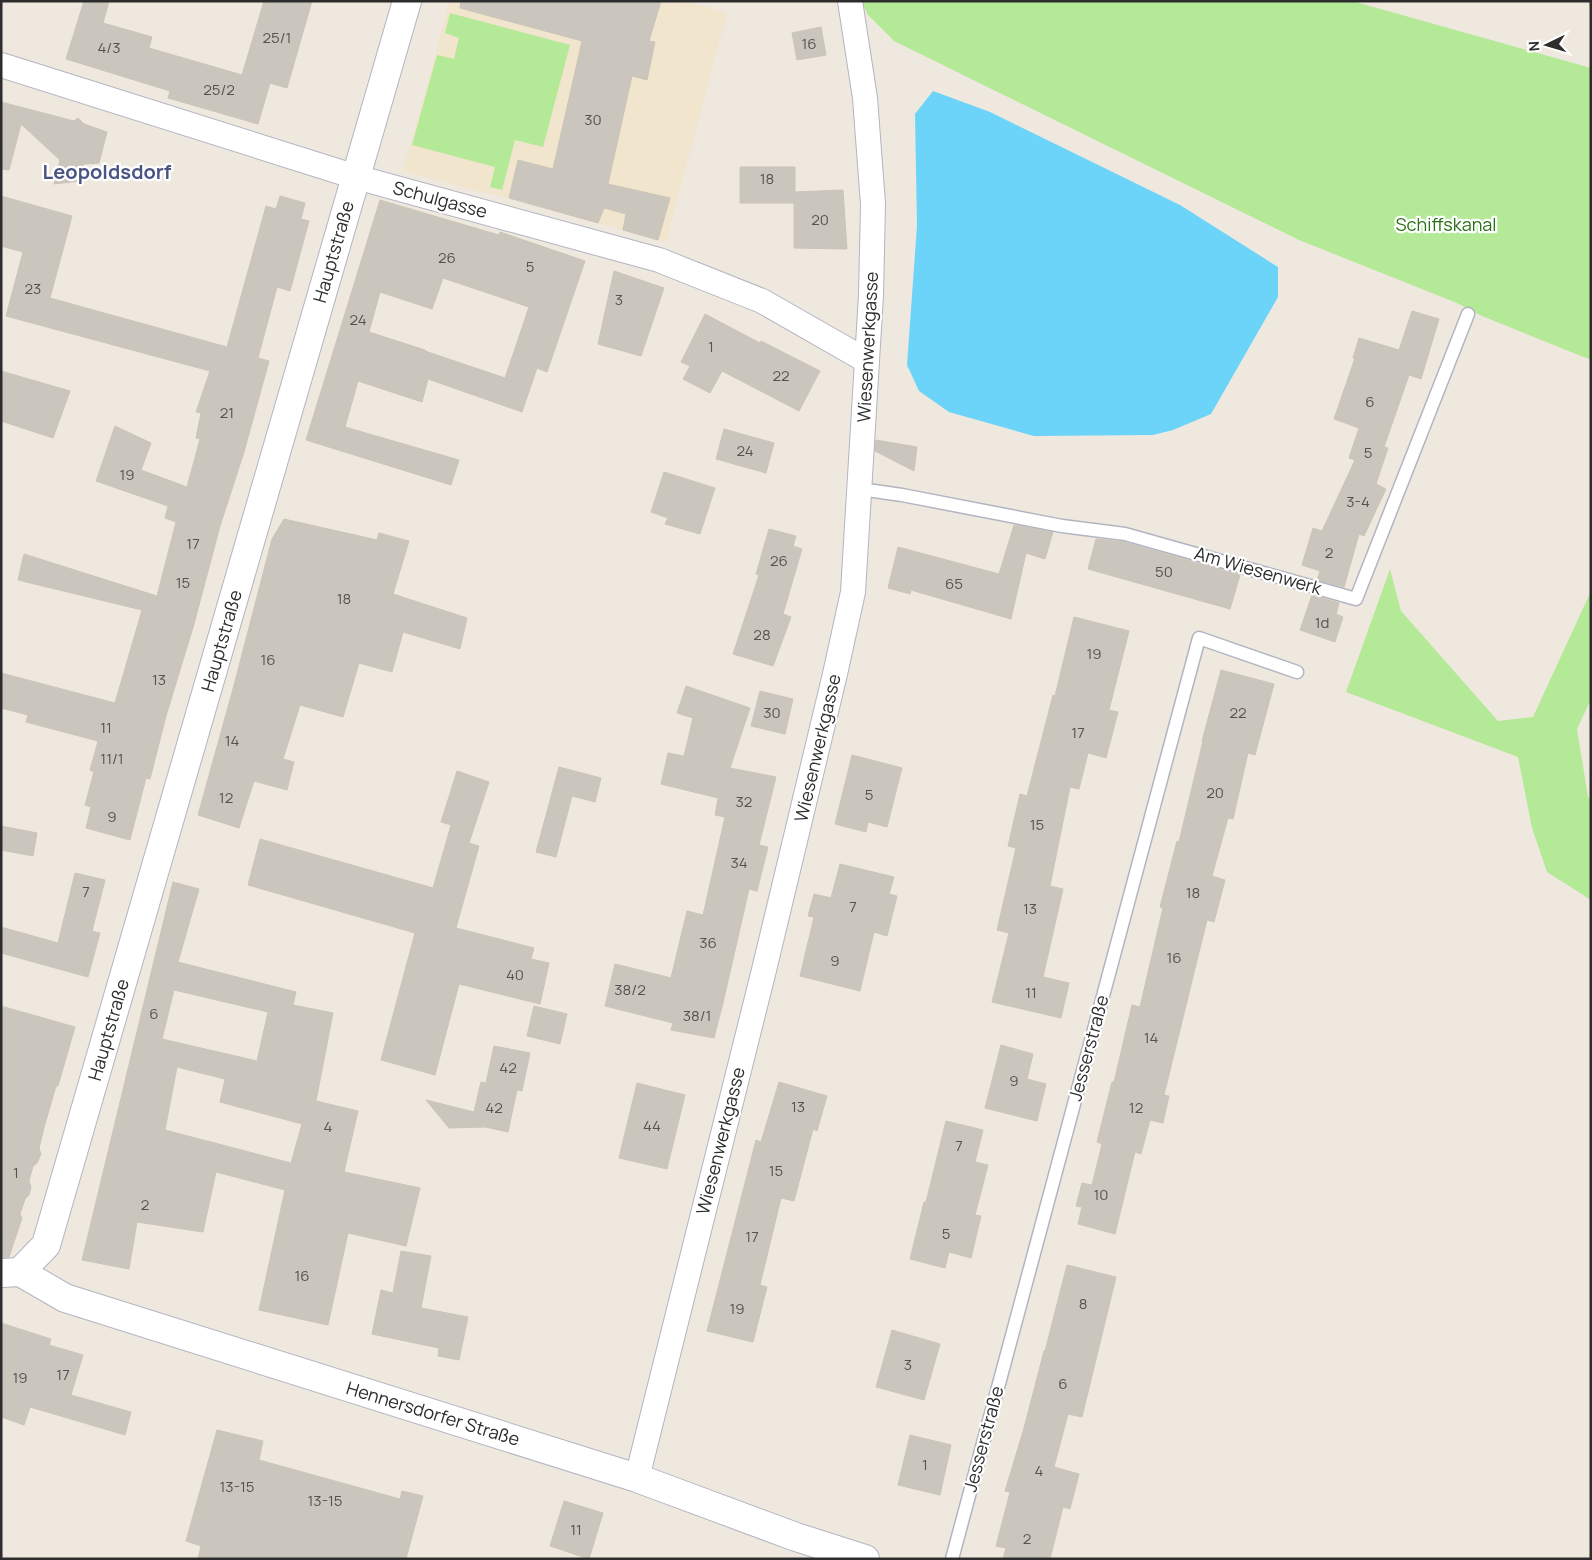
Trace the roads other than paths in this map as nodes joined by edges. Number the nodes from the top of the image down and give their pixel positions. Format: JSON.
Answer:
{"nodes":[{"id":1,"x":407,"y":1,"type":"edge"},
{"id":2,"x":850,"y":1,"type":"edge"},
{"id":3,"x":1,"y":65,"type":"edge"},
{"id":4,"x":356,"y":177,"type":"junction"},
{"id":5,"x":1468,"y":314,"type":"dead end"},
{"id":6,"x":867,"y":361,"type":"junction"},
{"id":7,"x":860,"y":489,"type":"junction"},
{"id":8,"x":1297,"y":672,"type":"dead end"},
{"id":9,"x":11,"y":1272,"type":"edge"},
{"id":10,"x":637,"y":1478,"type":"junction"},
{"id":11,"x":866,"y":1559,"type":"edge"},
{"id":12,"x":952,"y":1559,"type":"edge"}],
"edges":[{"from":1,"to":4,"type":"street","name":"Hauptstraße"},
{"from":2,"to":6,"type":"street","name":"Wiesenwerkgasse"},
{"from":3,"to":4,"type":"street","name":"Schulgasse"},
{"from":4,"to":6,"type":"street","name":"Schulgasse"},
{"from":4,"to":9,"type":"street","name":"Hauptstraße"},
{"from":5,"to":7,"type":"lane","name":"Am Wiesenwerk"},
{"from":6,"to":7,"type":"street","name":"Wiesenwerkgasse"},
{"from":7,"to":10,"type":"street","name":"Wiesenwerkgasse"},
{"from":8,"to":12,"type":"lane","name":"Jesserstraße"},
{"from":9,"to":10,"type":"street","name":"Hennersdorfer Straße"},
{"from":10,"to":11,"type":"street","name":"Hennersdorfer Straße"}]}
